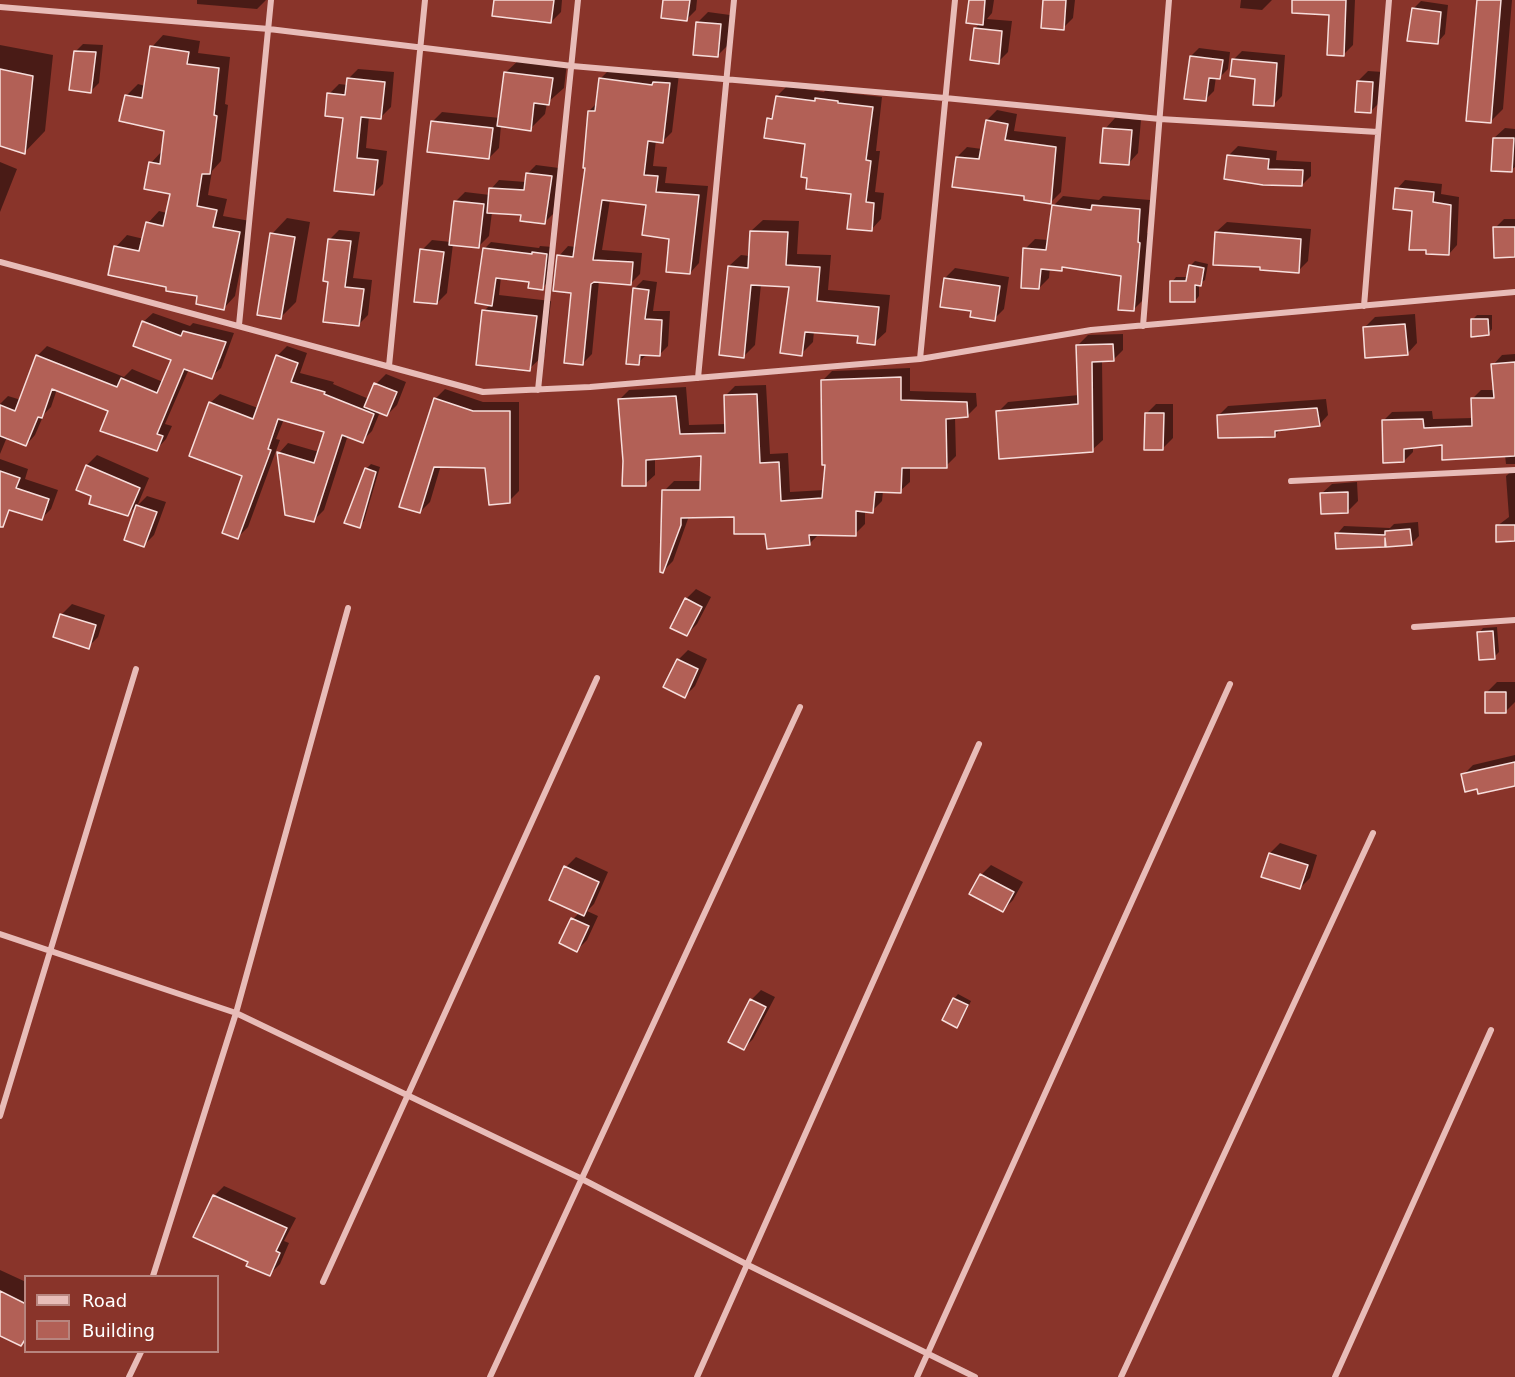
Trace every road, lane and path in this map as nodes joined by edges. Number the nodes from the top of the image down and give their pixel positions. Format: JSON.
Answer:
{"nodes":[{"id":1,"x":272,"y":0,"type":"edge"},
{"id":2,"x":425,"y":0,"type":"edge"},
{"id":3,"x":578,"y":0,"type":"edge"},
{"id":4,"x":734,"y":0,"type":"edge"},
{"id":5,"x":955,"y":0,"type":"edge"},
{"id":6,"x":1169,"y":0,"type":"edge"},
{"id":7,"x":1389,"y":0,"type":"edge"},
{"id":8,"x":0,"y":7,"type":"edge"},
{"id":9,"x":269,"y":29,"type":"junction"},
{"id":10,"x":420,"y":47,"type":"junction"},
{"id":11,"x":572,"y":66,"type":"junction"},
{"id":12,"x":726,"y":80,"type":"junction"},
{"id":13,"x":945,"y":98,"type":"junction"},
{"id":14,"x":1160,"y":119,"type":"junction"},
{"id":15,"x":1378,"y":132,"type":"junction"},
{"id":16,"x":0,"y":262,"type":"edge"},
{"id":17,"x":1515,"y":292,"type":"edge"},
{"id":18,"x":1364,"y":306,"type":"junction"},
{"id":19,"x":239,"y":325,"type":"junction"},
{"id":20,"x":1143,"y":326,"type":"junction"},
{"id":21,"x":920,"y":359,"type":"junction"},
{"id":22,"x":389,"y":366,"type":"junction"},
{"id":23,"x":698,"y":378,"type":"junction"},
{"id":24,"x":538,"y":390,"type":"junction"},
{"id":25,"x":1515,"y":470,"type":"edge"},
{"id":26,"x":1291,"y":482,"type":"dead end"},
{"id":27,"x":348,"y":608,"type":"dead end"},
{"id":28,"x":1515,"y":620,"type":"edge"},
{"id":29,"x":1414,"y":627,"type":"dead end"},
{"id":30,"x":136,"y":669,"type":"dead end"},
{"id":31,"x":597,"y":678,"type":"dead end"},
{"id":32,"x":1230,"y":684,"type":"dead end"},
{"id":33,"x":800,"y":707,"type":"dead end"},
{"id":34,"x":979,"y":744,"type":"dead end"},
{"id":35,"x":1373,"y":833,"type":"dead end"},
{"id":36,"x":0,"y":934,"type":"edge"},
{"id":37,"x":51,"y":951,"type":"junction"},
{"id":38,"x":236,"y":1013,"type":"junction"},
{"id":39,"x":1491,"y":1030,"type":"dead end"},
{"id":40,"x":409,"y":1096,"type":"junction"},
{"id":41,"x":0,"y":1116,"type":"edge"},
{"id":42,"x":582,"y":1179,"type":"junction"},
{"id":43,"x":748,"y":1265,"type":"junction"},
{"id":44,"x":153,"y":1275,"type":"edge"},
{"id":45,"x":323,"y":1282,"type":"dead end"},
{"id":46,"x":141,"y":1353,"type":"edge"},
{"id":47,"x":928,"y":1354,"type":"junction"},
{"id":48,"x":129,"y":1377,"type":"edge"},
{"id":49,"x":490,"y":1377,"type":"edge"},
{"id":50,"x":697,"y":1377,"type":"edge"},
{"id":51,"x":917,"y":1377,"type":"edge"},
{"id":52,"x":975,"y":1377,"type":"edge"},
{"id":53,"x":1121,"y":1377,"type":"edge"},
{"id":54,"x":1335,"y":1377,"type":"edge"}],
"edges":[{"from":1,"to":9,"type":"street"},
{"from":2,"to":10,"type":"street"},
{"from":3,"to":11,"type":"street"},
{"from":4,"to":12,"type":"street"},
{"from":5,"to":13,"type":"street"},
{"from":6,"to":14,"type":"street"},
{"from":7,"to":15,"type":"street"},
{"from":8,"to":9,"type":"street"},
{"from":9,"to":10,"type":"street"},
{"from":9,"to":19,"type":"street"},
{"from":10,"to":11,"type":"street"},
{"from":10,"to":22,"type":"street"},
{"from":11,"to":12,"type":"street"},
{"from":11,"to":24,"type":"street"},
{"from":12,"to":13,"type":"street"},
{"from":12,"to":23,"type":"street"},
{"from":13,"to":14,"type":"street"},
{"from":13,"to":21,"type":"street"},
{"from":14,"to":15,"type":"street"},
{"from":14,"to":20,"type":"street"},
{"from":15,"to":18,"type":"street"},
{"from":16,"to":19,"type":"street"},
{"from":17,"to":18,"type":"street"},
{"from":18,"to":20,"type":"street"},
{"from":19,"to":22,"type":"street"},
{"from":20,"to":21,"type":"street"},
{"from":21,"to":23,"type":"street"},
{"from":22,"to":24,"type":"street"},
{"from":23,"to":24,"type":"street"},
{"from":25,"to":26,"type":"street"},
{"from":27,"to":38,"type":"street"},
{"from":28,"to":29,"type":"street"},
{"from":30,"to":37,"type":"street"},
{"from":31,"to":40,"type":"street"},
{"from":32,"to":47,"type":"street"},
{"from":33,"to":42,"type":"street"},
{"from":34,"to":43,"type":"street"},
{"from":35,"to":53,"type":"street"},
{"from":36,"to":37,"type":"street"},
{"from":37,"to":38,"type":"street"},
{"from":37,"to":41,"type":"street"},
{"from":38,"to":40,"type":"street"},
{"from":38,"to":44,"type":"street"},
{"from":39,"to":54,"type":"street"},
{"from":40,"to":42,"type":"street"},
{"from":40,"to":45,"type":"street"},
{"from":42,"to":43,"type":"street"},
{"from":42,"to":49,"type":"street"},
{"from":43,"to":47,"type":"street"},
{"from":43,"to":50,"type":"street"},
{"from":46,"to":48,"type":"street"},
{"from":47,"to":51,"type":"street"},
{"from":47,"to":52,"type":"street"}]}
